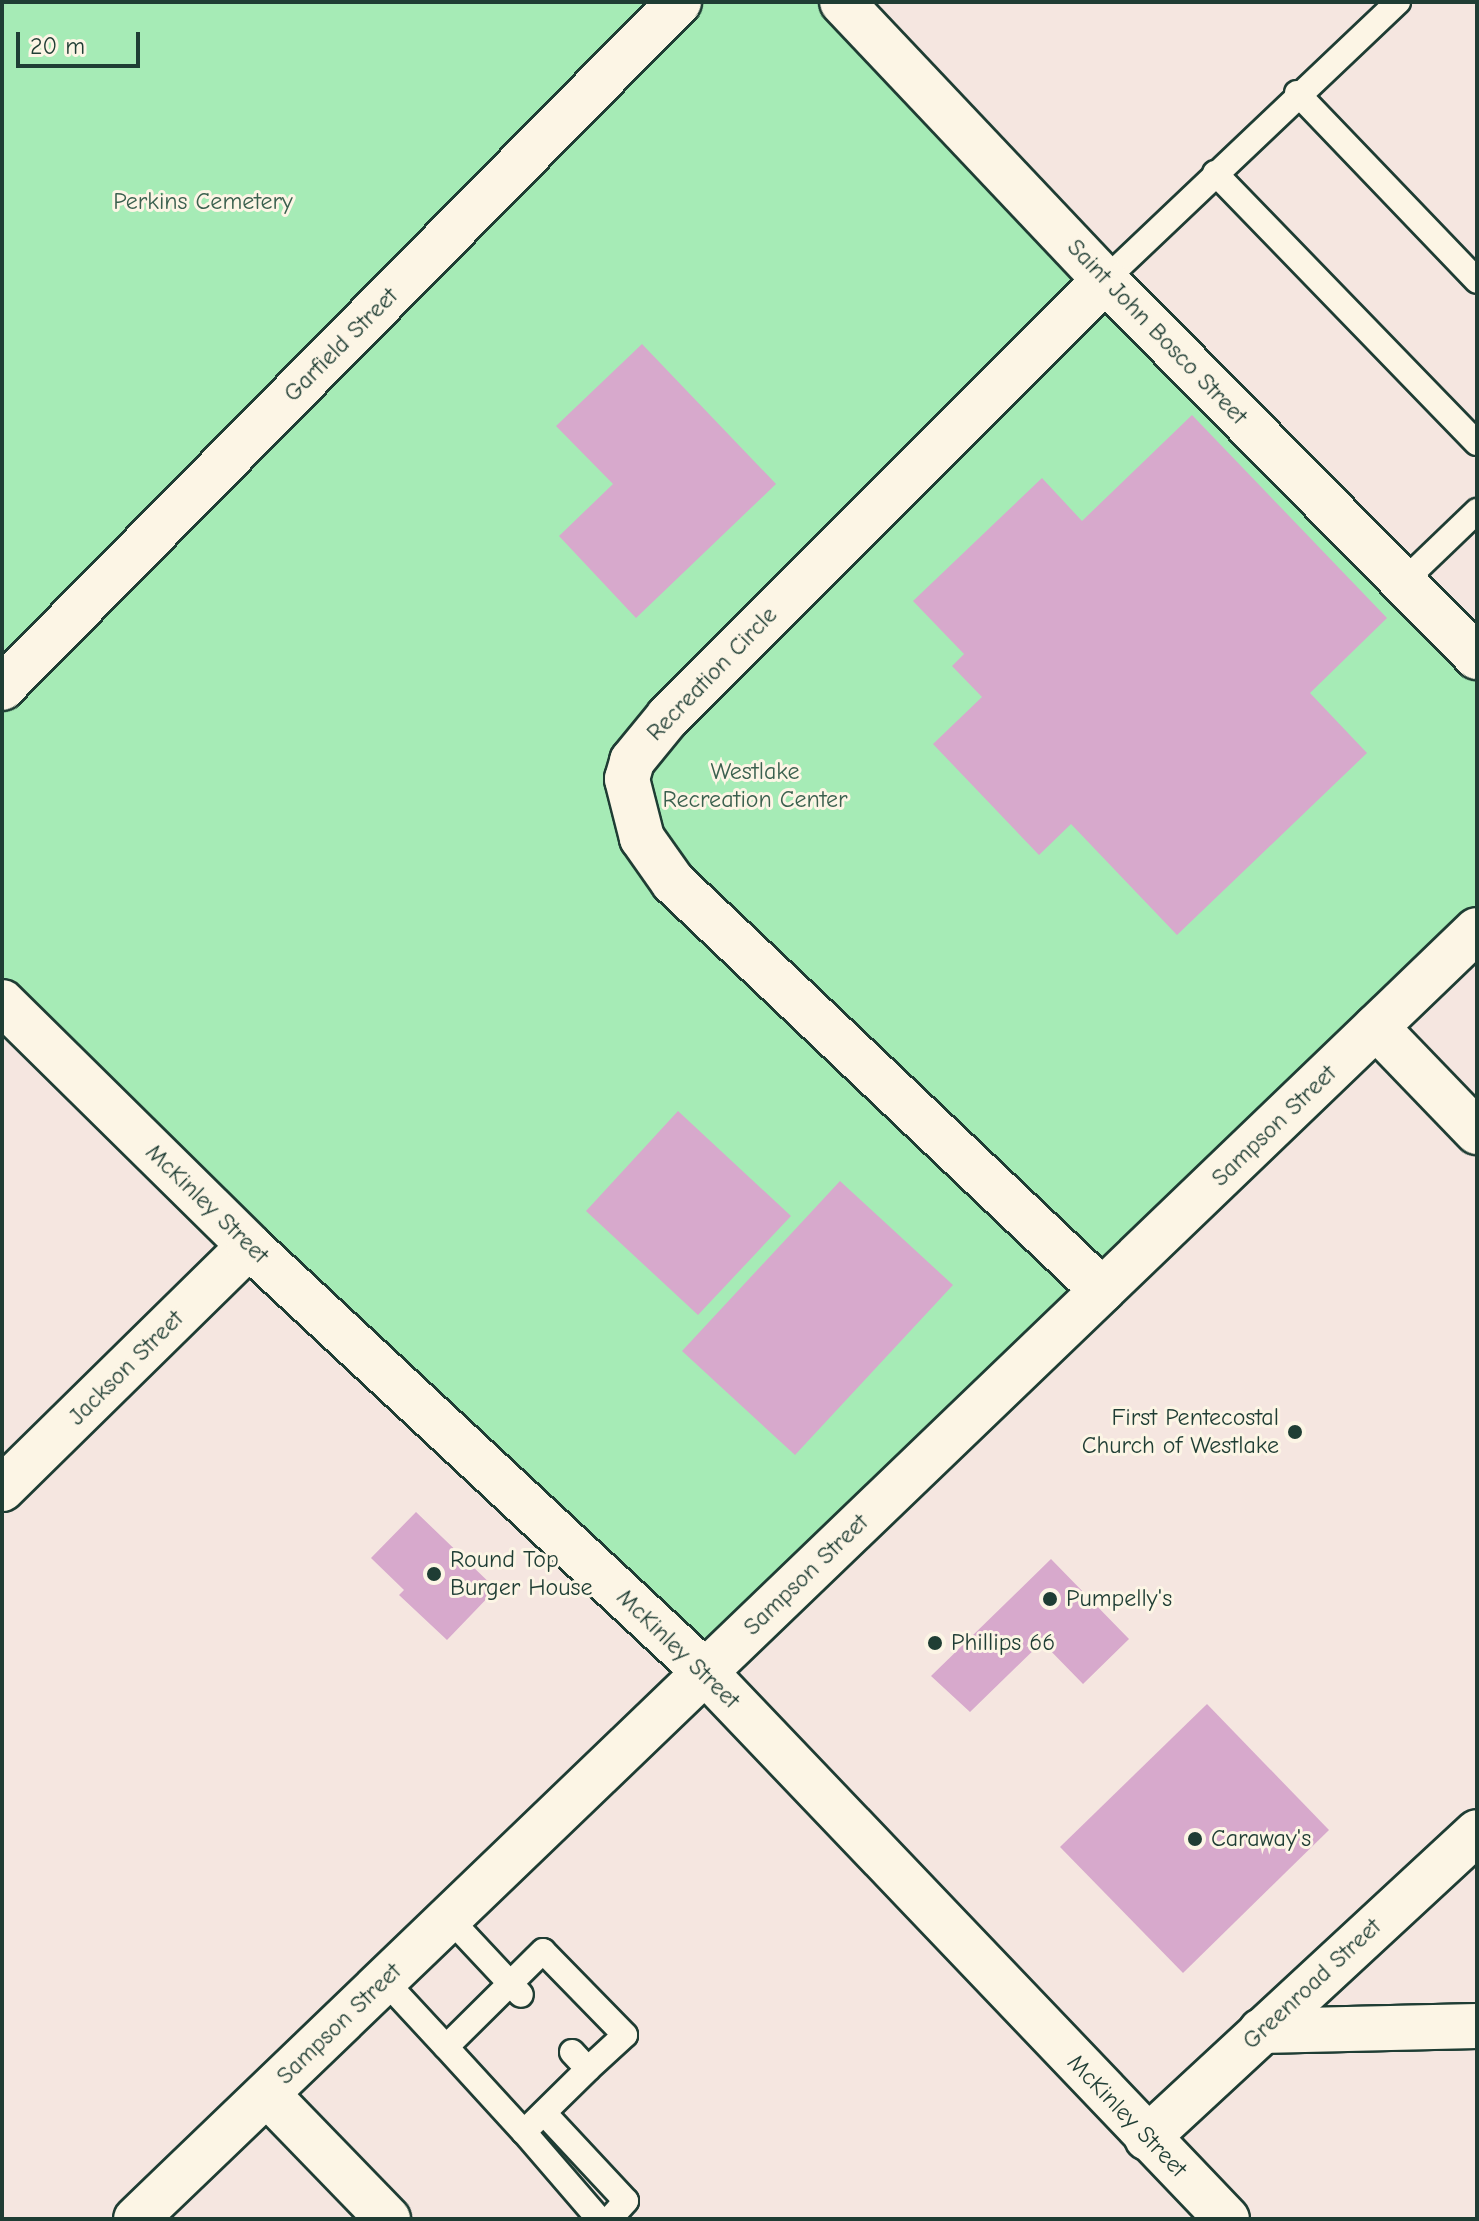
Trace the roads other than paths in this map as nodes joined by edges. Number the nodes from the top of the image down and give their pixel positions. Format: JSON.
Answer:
{"nodes":[{"id":1,"x":679,"y":2,"type":"edge"},
{"id":2,"x":842,"y":2,"type":"edge"},
{"id":3,"x":1398,"y":2,"type":"edge"},
{"id":4,"x":1297,"y":93,"type":"junction"},
{"id":5,"x":1215,"y":173,"type":"junction"},
{"id":6,"x":1105,"y":280,"type":"junction"},
{"id":7,"x":1477,"y":281,"type":"edge"},
{"id":8,"x":1477,"y":443,"type":"edge"},
{"id":9,"x":1477,"y":511,"type":"edge"},
{"id":10,"x":1403,"y":582,"type":"junction"},
{"id":11,"x":1477,"y":657,"type":"edge"},
{"id":12,"x":2,"y":688,"type":"edge"},
{"id":13,"x":1477,"y":930,"type":"edge"},
{"id":14,"x":2,"y":1002,"type":"edge"},
{"id":15,"x":1376,"y":1027,"type":"junction"},
{"id":16,"x":1477,"y":1132,"type":"edge"},
{"id":17,"x":249,"y":1246,"type":"junction"},
{"id":18,"x":1102,"y":1290,"type":"junction"},
{"id":19,"x":2,"y":1489,"type":"edge"},
{"id":20,"x":705,"y":1672,"type":"junction"},
{"id":21,"x":1477,"y":1832,"type":"edge"},
{"id":22,"x":449,"y":1918,"type":"junction"},
{"id":23,"x":384,"y":1980,"type":"junction"},
{"id":24,"x":515,"y":1990,"type":"junction"},
{"id":25,"x":1477,"y":2026,"type":"edge"},
{"id":26,"x":1261,"y":2031,"type":"junction"},
{"id":27,"x":446,"y":2047,"type":"junction"},
{"id":28,"x":267,"y":2094,"type":"junction"},
{"id":29,"x":544,"y":2113,"type":"junction"},
{"id":30,"x":524,"y":2132,"type":"junction"},
{"id":31,"x":1147,"y":2138,"type":"junction"},
{"id":32,"x":136,"y":2219,"type":"edge"},
{"id":33,"x":388,"y":2219,"type":"edge"},
{"id":34,"x":599,"y":2219,"type":"edge"},
{"id":35,"x":610,"y":2219,"type":"edge"},
{"id":36,"x":1227,"y":2219,"type":"edge"}],
"edges":[{"from":1,"to":12,"type":"street","name":"Garfield Street"},
{"from":2,"to":6,"type":"street","name":"Saint John Bosco Street"},
{"from":3,"to":4,"type":"lane"},
{"from":4,"to":5,"type":"lane"},
{"from":4,"to":7,"type":"lane"},
{"from":5,"to":6,"type":"lane"},
{"from":5,"to":8,"type":"lane"},
{"from":6,"to":10,"type":"street","name":"Saint John Bosco Street"},
{"from":6,"to":18,"type":"street","name":"Recreation Circle"},
{"from":9,"to":10,"type":"lane"},
{"from":10,"to":11,"type":"street","name":"Saint John Bosco Street"},
{"from":13,"to":15,"type":"street","name":"Sampson Street"},
{"from":14,"to":17,"type":"street","name":"McKinley Street"},
{"from":15,"to":16,"type":"street"},
{"from":15,"to":18,"type":"street","name":"Sampson Street"},
{"from":17,"to":19,"type":"street","name":"Jackson Street"},
{"from":17,"to":20,"type":"street","name":"McKinley Street"},
{"from":18,"to":20,"type":"street","name":"Sampson Street"},
{"from":20,"to":22,"type":"street","name":"Sampson Street"},
{"from":20,"to":31,"type":"street","name":"McKinley Street"},
{"from":21,"to":26,"type":"street","name":"Greenroad Street"},
{"from":22,"to":23,"type":"street","name":"Sampson Street"},
{"from":22,"to":24,"type":"lane"},
{"from":23,"to":27,"type":"lane"},
{"from":23,"to":28,"type":"street","name":"Sampson Street"},
{"from":24,"to":27,"type":"lane"},
{"from":24,"to":29,"type":"lane"},
{"from":25,"to":26,"type":"street"},
{"from":26,"to":31,"type":"street","name":"Greenroad Street"},
{"from":27,"to":30,"type":"lane"},
{"from":28,"to":32,"type":"street","name":"Sampson Street"},
{"from":28,"to":33,"type":"street"},
{"from":29,"to":30,"type":"lane"},
{"from":29,"to":35,"type":"lane"},
{"from":30,"to":34,"type":"lane"},
{"from":31,"to":36,"type":"street","name":"McKinley Street"}]}
